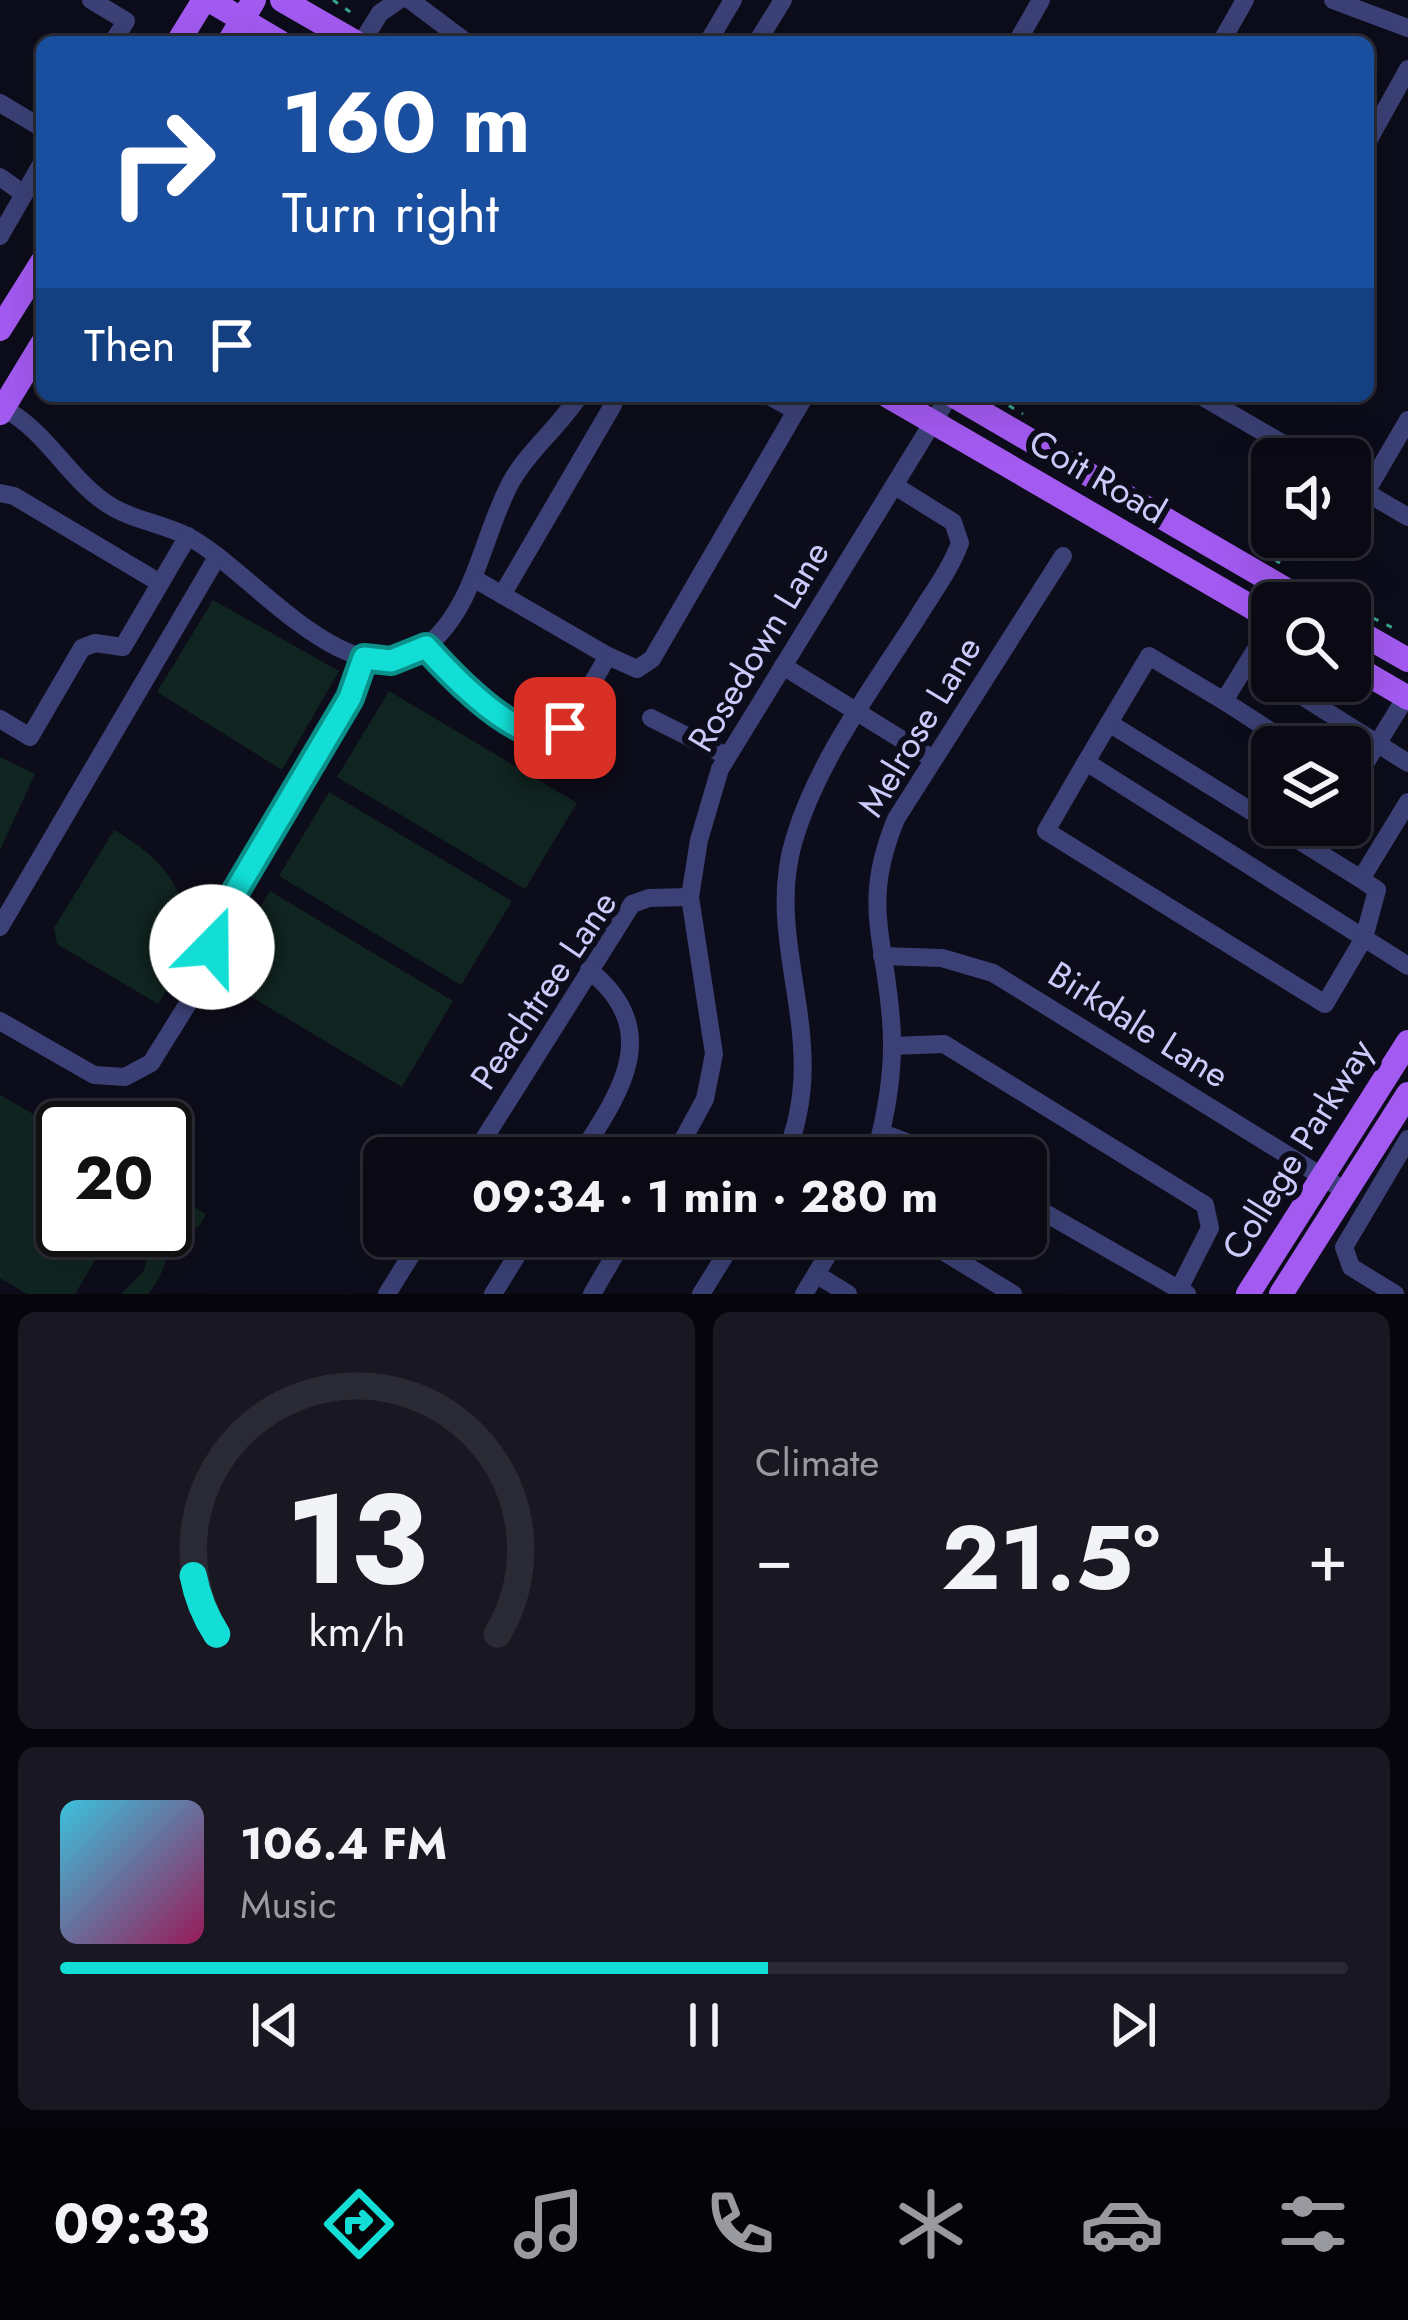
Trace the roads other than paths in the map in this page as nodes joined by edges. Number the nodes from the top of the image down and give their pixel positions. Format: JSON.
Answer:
{"nodes":[{"id":1,"x":91,"y":0,"type":"edge"},
{"id":2,"x":206,"y":0,"type":"edge"},
{"id":3,"x":282,"y":0,"type":"edge"},
{"id":4,"x":399,"y":0,"type":"edge"},
{"id":5,"x":410,"y":0,"type":"edge"},
{"id":6,"x":733,"y":0,"type":"edge"},
{"id":7,"x":783,"y":0,"type":"edge"},
{"id":8,"x":1041,"y":0,"type":"edge"},
{"id":9,"x":1245,"y":0,"type":"edge"},
{"id":10,"x":1334,"y":0,"type":"edge"},
{"id":11,"x":248,"y":10,"type":"edge"},
{"id":12,"x":1408,"y":28,"type":"edge"},
{"id":13,"x":117,"y":36,"type":"edge"},
{"id":14,"x":182,"y":36,"type":"edge"},
{"id":15,"x":233,"y":36,"type":"edge"},
{"id":16,"x":274,"y":36,"type":"edge"},
{"id":17,"x":347,"y":36,"type":"edge"},
{"id":18,"x":363,"y":36,"type":"edge"},
{"id":19,"x":458,"y":36,"type":"edge"},
{"id":20,"x":712,"y":36,"type":"edge"},
{"id":21,"x":761,"y":36,"type":"edge"},
{"id":22,"x":1020,"y":36,"type":"edge"},
{"id":23,"x":1224,"y":36,"type":"edge"},
{"id":24,"x":1408,"y":69,"type":"edge"},
{"id":25,"x":0,"y":103,"type":"edge"},
{"id":26,"x":36,"y":124,"type":"edge"},
{"id":27,"x":1374,"y":130,"type":"edge"},
{"id":28,"x":36,"y":174,"type":"edge"},
{"id":29,"x":0,"y":177,"type":"edge"},
{"id":30,"x":25,"y":194,"type":"junction"},
{"id":31,"x":2,"y":228,"type":"edge"},
{"id":32,"x":36,"y":272,"type":"edge"},
{"id":33,"x":0,"y":329,"type":"edge"},
{"id":34,"x":36,"y":354,"type":"edge"},
{"id":35,"x":574,"y":402,"type":"edge"},
{"id":36,"x":614,"y":402,"type":"edge"},
{"id":37,"x":898,"y":402,"type":"edge"},
{"id":38,"x":947,"y":402,"type":"edge"},
{"id":39,"x":961,"y":402,"type":"edge"},
{"id":40,"x":1217,"y":402,"type":"edge"},
{"id":41,"x":801,"y":404,"type":"edge"},
{"id":42,"x":1,"y":409,"type":"edge"},
{"id":43,"x":1408,"y":420,"type":"edge"},
{"id":44,"x":933,"y":422,"type":"junction"},
{"id":45,"x":1275,"y":438,"type":"edge"},
{"id":46,"x":1371,"y":470,"type":"edge"},
{"id":47,"x":895,"y":486,"type":"junction"},
{"id":48,"x":0,"y":493,"type":"edge"},
{"id":49,"x":1371,"y":496,"type":"edge"},
{"id":50,"x":1408,"y":517,"type":"edge"},
{"id":51,"x":188,"y":536,"type":"junction"},
{"id":52,"x":1063,"y":556,"type":"dead end"},
{"id":53,"x":217,"y":557,"type":"junction"},
{"id":54,"x":472,"y":578,"type":"junction"},
{"id":55,"x":1265,"y":582,"type":"edge"},
{"id":56,"x":160,"y":583,"type":"junction"},
{"id":57,"x":502,"y":595,"type":"junction"},
{"id":58,"x":1251,"y":609,"type":"edge"},
{"id":59,"x":1371,"y":639,"type":"edge"},
{"id":60,"x":426,"y":647,"type":"junction"},
{"id":61,"x":608,"y":656,"type":"junction"},
{"id":62,"x":364,"y":658,"type":"junction"},
{"id":63,"x":1251,"y":659,"type":"edge"},
{"id":64,"x":1408,"y":659,"type":"edge"},
{"id":65,"x":1249,"y":663,"type":"joint"},
{"id":66,"x":782,"y":667,"type":"junction"},
{"id":67,"x":1371,"y":677,"type":"edge"},
{"id":68,"x":1407,"y":698,"type":"edge"},
{"id":69,"x":1224,"y":701,"type":"junction"},
{"id":70,"x":1311,"y":702,"type":"edge"},
{"id":71,"x":858,"y":713,"type":"junction"},
{"id":72,"x":651,"y":718,"type":"dead end"},
{"id":73,"x":0,"y":719,"type":"edge"},
{"id":74,"x":1109,"y":723,"type":"junction"},
{"id":75,"x":1263,"y":726,"type":"edge"},
{"id":76,"x":1378,"y":744,"type":"junction"},
{"id":77,"x":1371,"y":754,"type":"edge"},
{"id":78,"x":727,"y":756,"type":"junction"},
{"id":79,"x":933,"y":759,"type":"junction"},
{"id":80,"x":1085,"y":762,"type":"junction"},
{"id":81,"x":1408,"y":763,"type":"edge"},
{"id":82,"x":1408,"y":802,"type":"edge"},
{"id":83,"x":1251,"y":810,"type":"edge"},
{"id":84,"x":1309,"y":846,"type":"edge"},
{"id":85,"x":1312,"y":848,"type":"joint"},
{"id":86,"x":1361,"y":879,"type":"junction"},
{"id":87,"x":691,"y":897,"type":"junction"},
{"id":88,"x":0,"y":927,"type":"edge"},
{"id":89,"x":1364,"y":938,"type":"junction"},
{"id":90,"x":882,"y":956,"type":"junction"},
{"id":91,"x":1408,"y":966,"type":"edge"},
{"id":92,"x":589,"y":970,"type":"junction"},
{"id":93,"x":0,"y":1021,"type":"edge"},
{"id":94,"x":1408,"y":1042,"type":"edge"},
{"id":95,"x":892,"y":1046,"type":"junction"},
{"id":96,"x":1408,"y":1094,"type":"edge"},
{"id":97,"x":882,"y":1133,"type":"junction"},
{"id":98,"x":485,"y":1137,"type":"edge"},
{"id":99,"x":591,"y":1137,"type":"edge"},
{"id":100,"x":684,"y":1137,"type":"edge"},
{"id":101,"x":789,"y":1137,"type":"edge"},
{"id":102,"x":881,"y":1137,"type":"edge"},
{"id":103,"x":893,"y":1137,"type":"edge"},
{"id":104,"x":1408,"y":1138,"type":"edge"},
{"id":105,"x":1322,"y":1177,"type":"junction"},
{"id":106,"x":1347,"y":1192,"type":"junction"},
{"id":107,"x":1047,"y":1214,"type":"edge"},
{"id":108,"x":410,"y":1257,"type":"edge"},
{"id":109,"x":516,"y":1257,"type":"edge"},
{"id":110,"x":614,"y":1257,"type":"edge"},
{"id":111,"x":724,"y":1257,"type":"edge"},
{"id":112,"x":826,"y":1257,"type":"edge"},
{"id":113,"x":952,"y":1257,"type":"edge"},
{"id":114,"x":816,"y":1274,"type":"junction"},
{"id":115,"x":1183,"y":1292,"type":"edge"},
{"id":116,"x":1284,"y":1293,"type":"edge"},
{"id":117,"x":387,"y":1294,"type":"edge"},
{"id":118,"x":493,"y":1294,"type":"edge"},
{"id":119,"x":592,"y":1294,"type":"edge"},
{"id":120,"x":701,"y":1294,"type":"edge"},
{"id":121,"x":804,"y":1294,"type":"edge"},
{"id":122,"x":848,"y":1294,"type":"edge"},
{"id":123,"x":1013,"y":1294,"type":"edge"},
{"id":124,"x":1248,"y":1294,"type":"edge"},
{"id":125,"x":1395,"y":1294,"type":"edge"}],
"edges":[{"from":1,"to":13,"type":"street"},
{"from":2,"to":11,"type":"main road"},
{"from":2,"to":14,"type":"main road"},
{"from":3,"to":17,"type":"main road"},
{"from":4,"to":18,"type":"street"},
{"from":5,"to":19,"type":"street"},
{"from":6,"to":20,"type":"street"},
{"from":7,"to":21,"type":"street"},
{"from":8,"to":22,"type":"street"},
{"from":9,"to":23,"type":"street"},
{"from":10,"to":12,"type":"street"},
{"from":11,"to":15,"type":"main road"},
{"from":11,"to":16,"type":"main road"},
{"from":24,"to":27,"type":"street"},
{"from":25,"to":26,"type":"street"},
{"from":28,"to":30,"type":"street"},
{"from":29,"to":30,"type":"street"},
{"from":30,"to":31,"type":"street"},
{"from":32,"to":33,"type":"main road"},
{"from":34,"to":42,"type":"main road"},
{"from":35,"to":54,"type":"street"},
{"from":36,"to":57,"type":"street"},
{"from":37,"to":44,"type":"main road","name":"Coit Road"},
{"from":38,"to":44,"type":"street","name":"Rosedown Lane"},
{"from":39,"to":55,"type":"main road","name":"Coit Road"},
{"from":40,"to":45,"type":"street"},
{"from":41,"to":61,"type":"street"},
{"from":42,"to":51,"type":"street"},
{"from":43,"to":46,"type":"street"},
{"from":44,"to":47,"type":"street","name":"Rosedown Lane"},
{"from":44,"to":58,"type":"main road","name":"Coit Road"},
{"from":47,"to":66,"type":"street","name":"Rosedown Lane"},
{"from":47,"to":71,"type":"street"},
{"from":48,"to":56,"type":"street"},
{"from":49,"to":50,"type":"street"},
{"from":51,"to":53,"type":"street"},
{"from":51,"to":56,"type":"street"},
{"from":52,"to":79,"type":"street","name":"Melrose Lane"},
{"from":53,"to":62,"type":"street"},
{"from":53,"to":88,"type":"street"},
{"from":54,"to":57,"type":"street"},
{"from":54,"to":60,"type":"street"},
{"from":56,"to":73,"type":"street"},
{"from":57,"to":61,"type":"street"},
{"from":59,"to":64,"type":"main road"},
{"from":60,"to":61,"type":"street"},
{"from":60,"to":62,"type":"street"},
{"from":62,"to":93,"type":"street"},
{"from":63,"to":65,"type":"street"},
{"from":65,"to":69,"type":"street"},
{"from":66,"to":71,"type":"street"},
{"from":66,"to":78,"type":"street","name":"Rosedown Lane"},
{"from":67,"to":68,"type":"main road"},
{"from":68,"to":76,"type":"street"},
{"from":69,"to":74,"type":"street"},
{"from":69,"to":75,"type":"street"},
{"from":70,"to":76,"type":"street"},
{"from":71,"to":79,"type":"street"},
{"from":71,"to":101,"type":"street"},
{"from":72,"to":78,"type":"street"},
{"from":74,"to":80,"type":"street"},
{"from":74,"to":83,"type":"street"},
{"from":76,"to":77,"type":"street"},
{"from":76,"to":81,"type":"street"},
{"from":78,"to":87,"type":"street","name":"Rosedown Lane"},
{"from":79,"to":90,"type":"street","name":"Melrose Lane"},
{"from":80,"to":89,"type":"street"},
{"from":80,"to":89,"type":"street"},
{"from":82,"to":86,"type":"street"},
{"from":84,"to":85,"type":"street"},
{"from":85,"to":86,"type":"street"},
{"from":86,"to":89,"type":"street"},
{"from":87,"to":92,"type":"street","name":"Peachtree Lane"},
{"from":87,"to":100,"type":"street","name":"Rosedown Lane"},
{"from":89,"to":91,"type":"street"},
{"from":90,"to":95,"type":"street","name":"Melrose Lane"},
{"from":90,"to":105,"type":"street","name":"Birkdale Lane"},
{"from":92,"to":98,"type":"street","name":"Peachtree Lane"},
{"from":92,"to":99,"type":"street"},
{"from":94,"to":105,"type":"main road","name":"College Parkway"},
{"from":95,"to":97,"type":"street","name":"Melrose Lane"},
{"from":95,"to":115,"type":"street"},
{"from":96,"to":106,"type":"main road","name":"College Parkway"},
{"from":97,"to":102,"type":"street","name":"Melrose Lane"},
{"from":97,"to":103,"type":"street"},
{"from":104,"to":125,"type":"street"},
{"from":105,"to":106,"type":"street","name":"Birkdale Lane"},
{"from":105,"to":124,"type":"main road","name":"College Parkway"},
{"from":106,"to":116,"type":"main road","name":"College Parkway"},
{"from":107,"to":115,"type":"street"},
{"from":108,"to":117,"type":"street"},
{"from":109,"to":118,"type":"street"},
{"from":110,"to":119,"type":"street"},
{"from":111,"to":120,"type":"street"},
{"from":112,"to":114,"type":"street"},
{"from":113,"to":123,"type":"street"},
{"from":114,"to":121,"type":"street"},
{"from":114,"to":122,"type":"street"}]}
